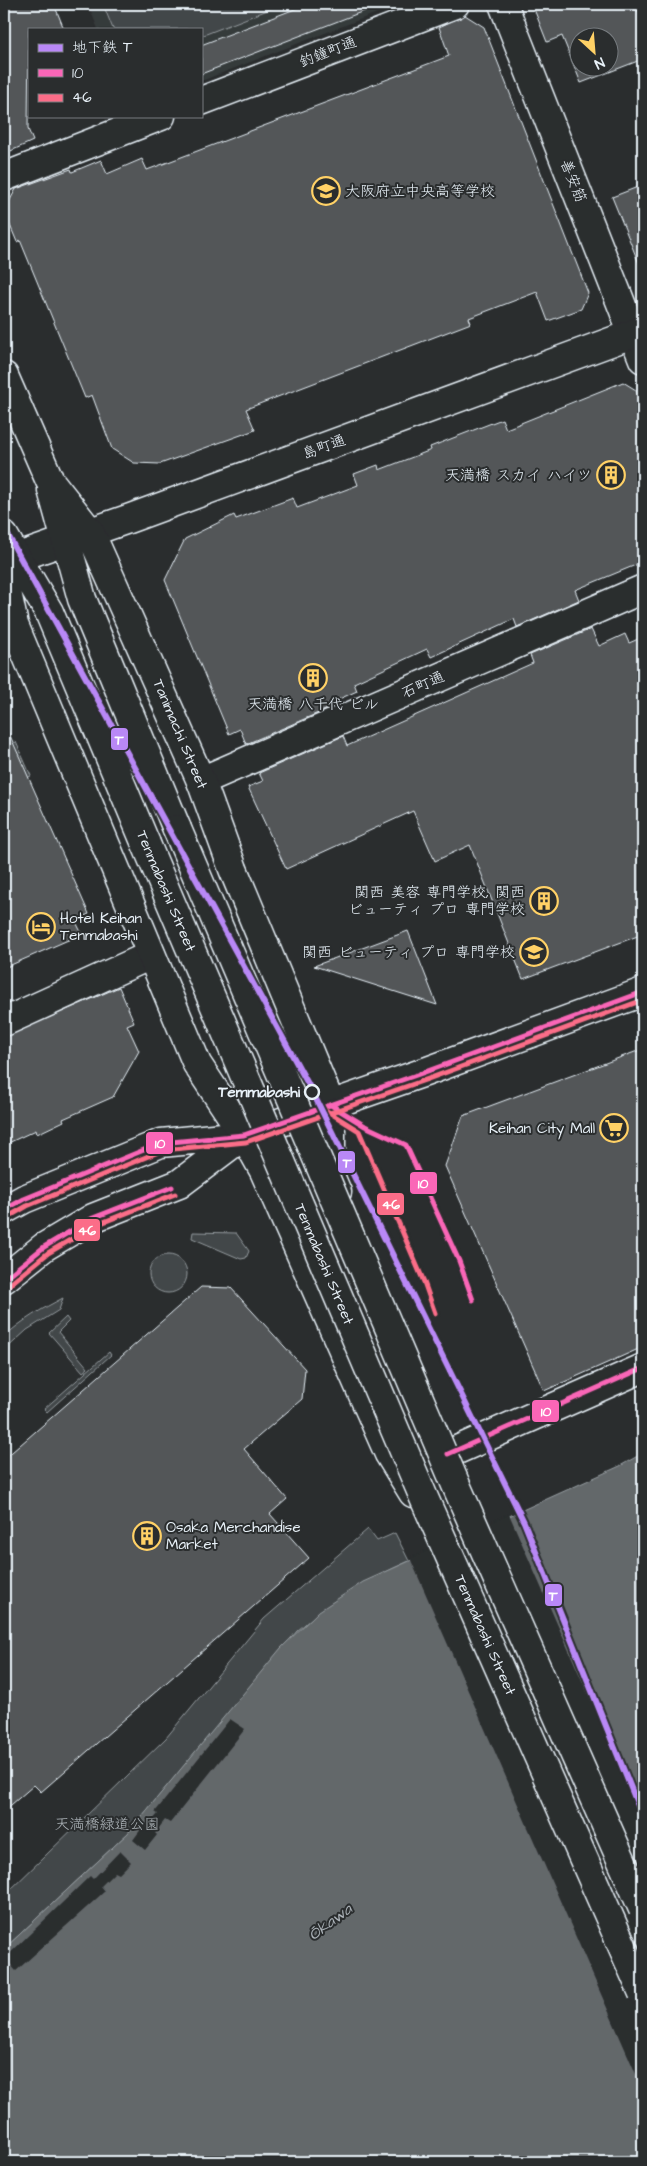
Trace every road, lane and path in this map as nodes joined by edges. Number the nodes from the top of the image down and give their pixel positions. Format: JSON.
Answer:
{"nodes":[{"id":1,"x":455,"y":4,"type":"edge"},
{"id":2,"x":503,"y":4,"type":"edge"},
{"id":3,"x":202,"y":101,"type":"edge"},
{"id":4,"x":157,"y":118,"type":"edge"},
{"id":5,"x":4,"y":177,"type":"edge"},
{"id":6,"x":639,"y":332,"type":"edge"},
{"id":7,"x":643,"y":358,"type":"edge"},
{"id":8,"x":4,"y":376,"type":"edge"},
{"id":9,"x":50,"y":482,"type":"junction"},
{"id":10,"x":90,"y":532,"type":"junction"},
{"id":11,"x":64,"y":542,"type":"junction"},
{"id":12,"x":7,"y":558,"type":"edge"},
{"id":13,"x":643,"y":589,"type":"edge"},
{"id":14,"x":201,"y":781,"type":"junction"},
{"id":15,"x":152,"y":955,"type":"junction"},
{"id":16,"x":643,"y":992,"type":"edge"},
{"id":17,"x":4,"y":1022,"type":"edge"},
{"id":18,"x":331,"y":1105,"type":"junction"},
{"id":19,"x":244,"y":1135,"type":"junction"},
{"id":20,"x":4,"y":1210,"type":"edge"},
{"id":21,"x":4,"y":1278,"type":"edge"},
{"id":22,"x":643,"y":1368,"type":"edge"},
{"id":23,"x":448,"y":1454,"type":"junction"},
{"id":24,"x":643,"y":1892,"type":"edge"},
{"id":25,"x":643,"y":1909,"type":"edge"},
{"id":26,"x":643,"y":1993,"type":"edge"},
{"id":27,"x":643,"y":2009,"type":"edge"}],
"edges":[{"from":1,"to":3,"type":"main road","name":"釣鐘町通"},
{"from":2,"to":6,"type":"main road","name":"善安筋"},
{"from":4,"to":5,"type":"main road"},
{"from":6,"to":7,"type":"main road","name":"善安筋"},
{"from":6,"to":10,"type":"main road","name":"島町通"},
{"from":8,"to":9,"type":"main road","name":"Tanimachi Street"},
{"from":9,"to":10,"type":"main road","name":"Tanimachi Street"},
{"from":9,"to":11,"type":"main road"},
{"from":10,"to":11,"type":"main road","name":"島町通"},
{"from":10,"to":14,"type":"main road","name":"Tanimachi Street"},
{"from":11,"to":12,"type":"main road","name":"島町通"},
{"from":11,"to":25,"type":"main road","bridge":true},
{"from":12,"to":15,"type":"main road"},
{"from":12,"to":26,"type":"main road","name":"Tenmabashi Street","bridge":true},
{"from":13,"to":14,"type":"main road","name":"石町通"},
{"from":14,"to":18,"type":"main road","name":"Tanimachi Street"},
{"from":15,"to":17,"type":"main road"},
{"from":15,"to":19,"type":"main road"},
{"from":16,"to":18,"type":"main road"},
{"from":18,"to":19,"type":"main road"},
{"from":18,"to":23,"type":"main road"},
{"from":19,"to":20,"type":"main road"},
{"from":19,"to":21,"type":"main road"},
{"from":19,"to":27,"type":"main road","name":"Tenmabashi Street"},
{"from":22,"to":23,"type":"main road"},
{"from":23,"to":24,"type":"main road"}]}
